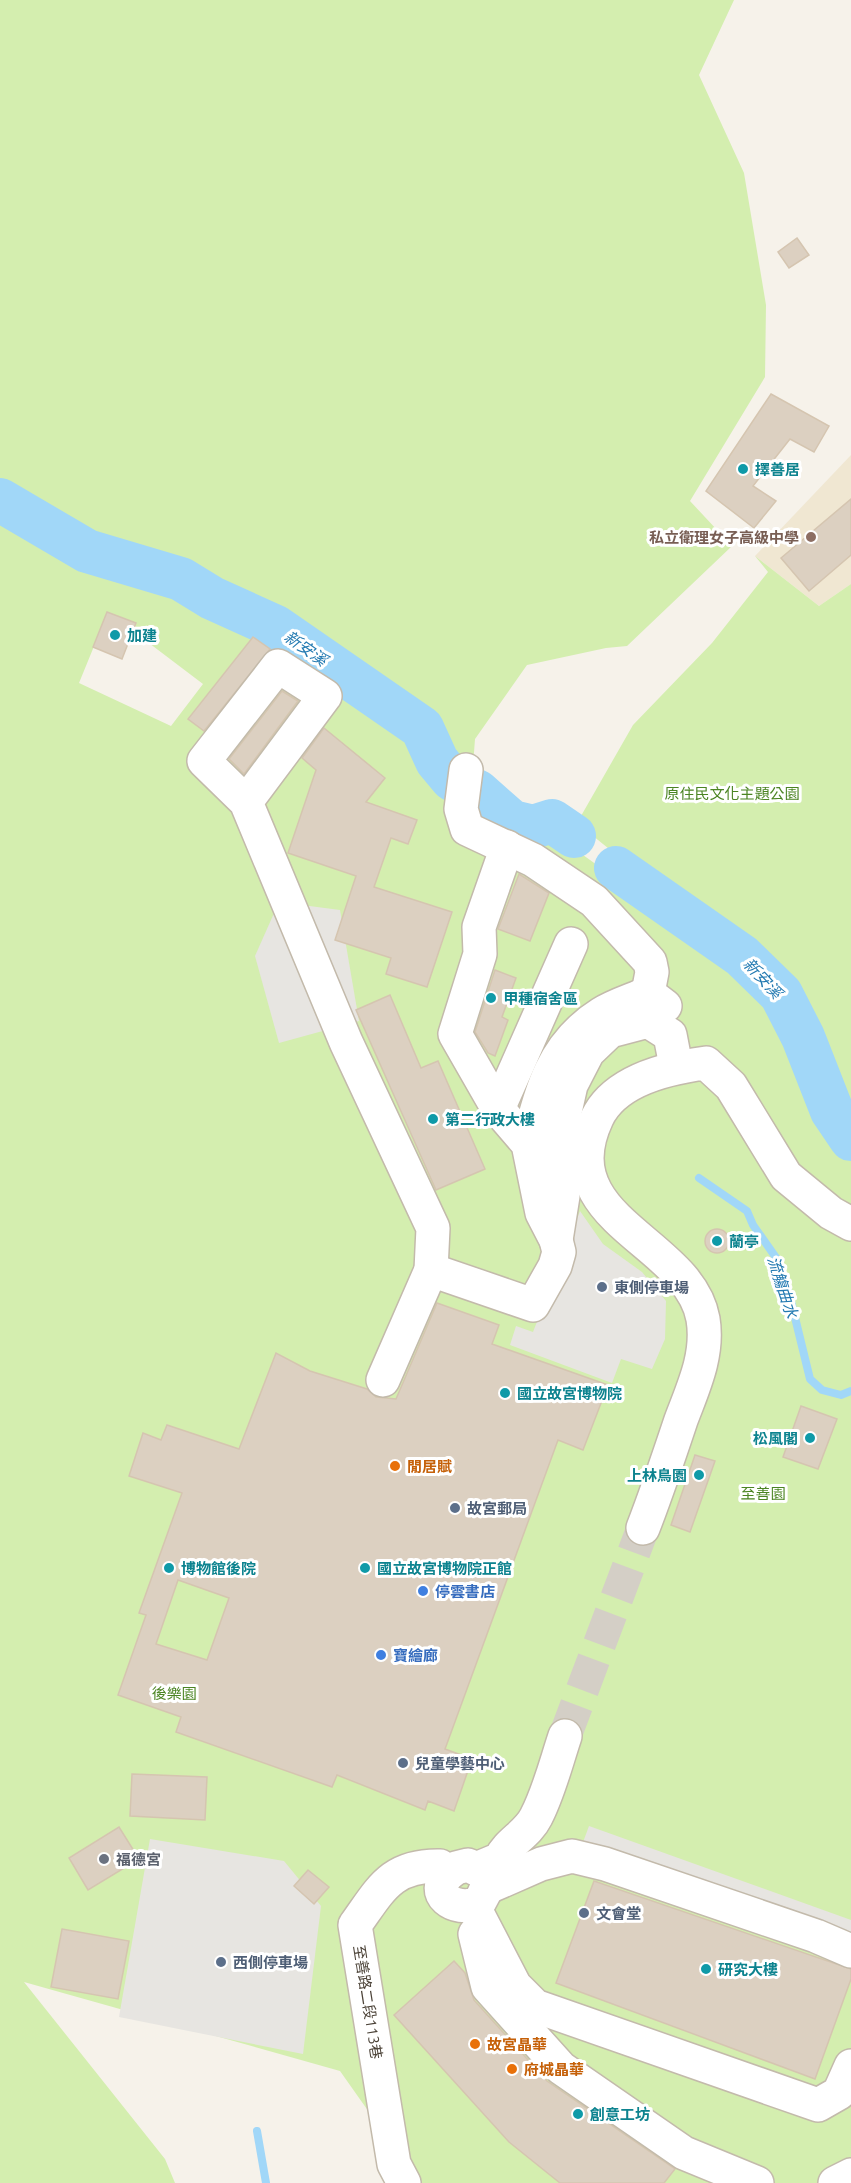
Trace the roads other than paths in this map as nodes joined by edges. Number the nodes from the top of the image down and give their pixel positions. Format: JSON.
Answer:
{"nodes":[{"id":1,"x":465,"y":782,"type":"dead end"},
{"id":2,"x":246,"y":802,"type":"dead end"},
{"id":3,"x":507,"y":847,"type":"junction"},
{"id":4,"x":571,"y":944,"type":"dead end"},
{"id":5,"x":648,"y":993,"type":"junction"},
{"id":6,"x":691,"y":1064,"type":"junction"},
{"id":7,"x":498,"y":1109,"type":"junction"},
{"id":8,"x":528,"y":1144,"type":"junction"},
{"id":9,"x":851,"y":1224,"type":"edge"},
{"id":10,"x":556,"y":1240,"type":"junction"},
{"id":11,"x":431,"y":1270,"type":"junction"},
{"id":12,"x":383,"y":1380,"type":"dead end"},
{"id":13,"x":643,"y":1528,"type":"tunnel mouth"},
{"id":14,"x":565,"y":1736,"type":"tunnel mouth"},
{"id":15,"x":470,"y":1889,"type":"junction"},
{"id":16,"x":851,"y":1951,"type":"edge"},
{"id":17,"x":851,"y":2066,"type":"edge"},
{"id":18,"x":851,"y":2175,"type":"edge"},
{"id":19,"x":404,"y":2183,"type":"edge"},
{"id":20,"x":757,"y":2183,"type":"edge"},
{"id":21,"x":835,"y":2183,"type":"edge"}],
"edges":[{"from":1,"to":3,"type":"street"},
{"from":2,"to":11,"type":"street"},
{"from":3,"to":5,"type":"street"},
{"from":3,"to":7,"type":"street"},
{"from":4,"to":7,"type":"street"},
{"from":5,"to":6,"type":"street"},
{"from":5,"to":8,"type":"street"},
{"from":6,"to":9,"type":"street"},
{"from":6,"to":10,"type":"street"},
{"from":6,"to":13,"type":"street"},
{"from":7,"to":8,"type":"street"},
{"from":8,"to":10,"type":"street"},
{"from":10,"to":11,"type":"street"},
{"from":11,"to":12,"type":"street"},
{"from":14,"to":15,"type":"street"},
{"from":15,"to":16,"type":"street"},
{"from":15,"to":17,"type":"street"},
{"from":15,"to":19,"type":"street","name":"至善路二段113巷"},
{"from":15,"to":20,"type":"street"},
{"from":18,"to":21,"type":"street"}]}
